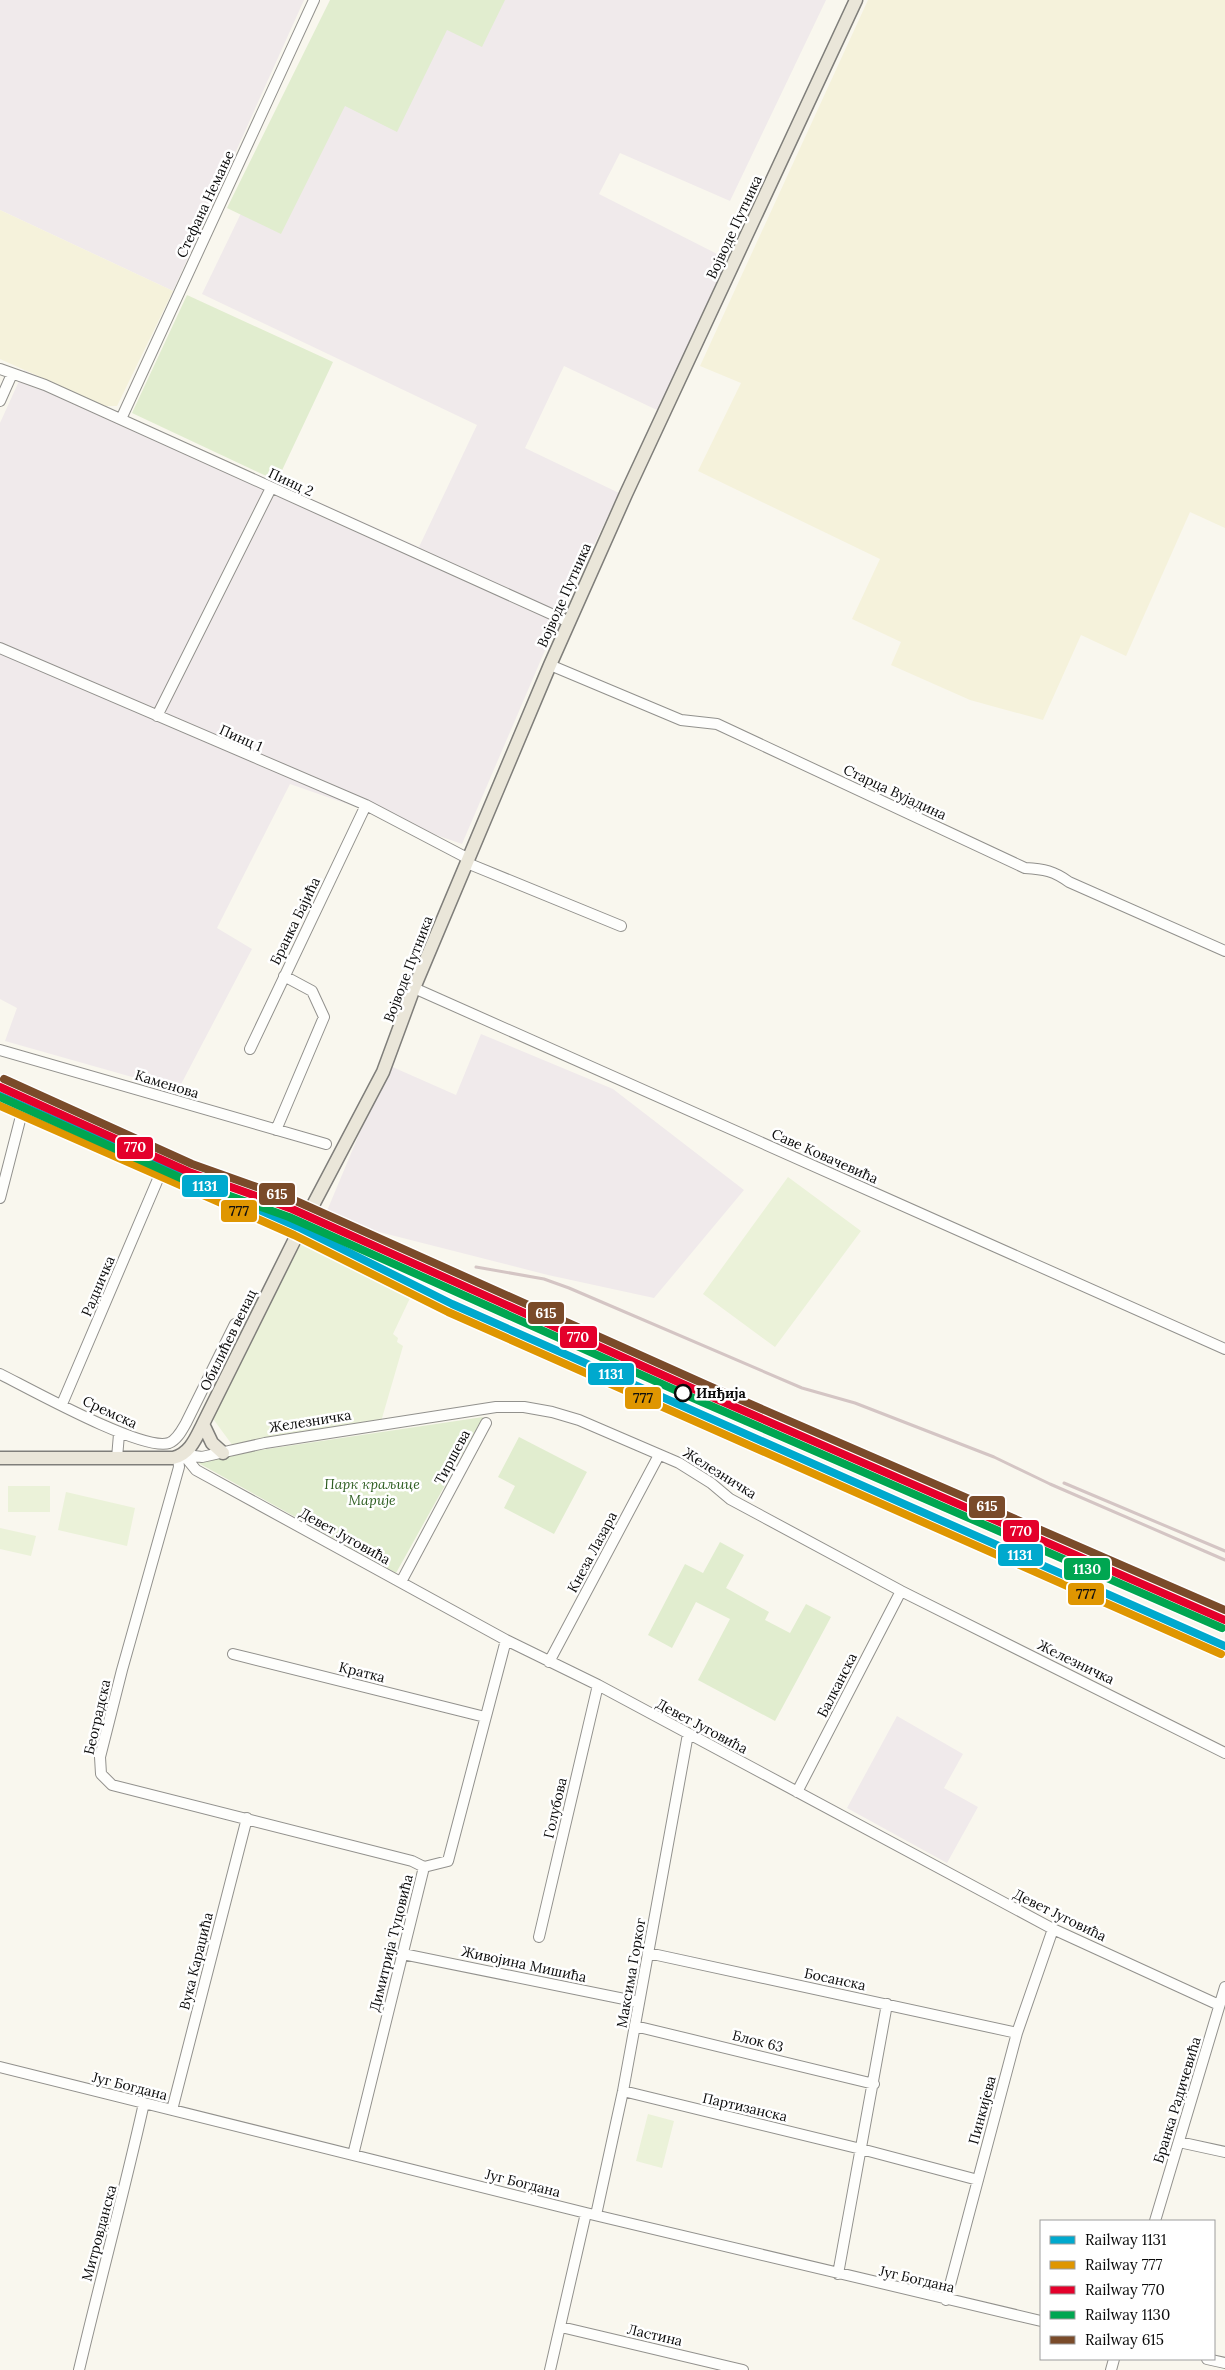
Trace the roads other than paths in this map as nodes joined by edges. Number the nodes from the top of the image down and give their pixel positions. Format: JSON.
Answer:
{"nodes":[{"id":1,"x":314,"y":0,"type":"edge"},
{"id":2,"x":856,"y":0,"type":"edge"},
{"id":3,"x":0,"y":369,"type":"edge"},
{"id":4,"x":12,"y":374,"type":"junction"},
{"id":5,"x":0,"y":401,"type":"edge"},
{"id":6,"x":121,"y":419,"type":"junction"},
{"id":7,"x":271,"y":488,"type":"junction"},
{"id":8,"x":569,"y":622,"type":"junction"},
{"id":9,"x":0,"y":648,"type":"edge"},
{"id":10,"x":550,"y":665,"type":"junction"},
{"id":11,"x":157,"y":716,"type":"junction"},
{"id":12,"x":366,"y":805,"type":"junction"},
{"id":13,"x":468,"y":861,"type":"junction"},
{"id":14,"x":621,"y":926,"type":"dead end"},
{"id":15,"x":1225,"y":951,"type":"edge"},
{"id":16,"x":284,"y":976,"type":"junction"},
{"id":17,"x":414,"y":988,"type":"junction"},
{"id":18,"x":250,"y":1049,"type":"dead end"},
{"id":19,"x":0,"y":1050,"type":"edge"},
{"id":20,"x":20,"y":1120,"type":"dead end"},
{"id":21,"x":276,"y":1130,"type":"junction"},
{"id":22,"x":326,"y":1144,"type":"dead end"},
{"id":23,"x":158,"y":1179,"type":"dead end"},
{"id":24,"x":0,"y":1198,"type":"edge"},
{"id":25,"x":312,"y":1207,"type":"tunnel mouth"},
{"id":26,"x":296,"y":1237,"type":"tunnel mouth"},
{"id":27,"x":235,"y":1324,"type":"dead end"},
{"id":28,"x":1225,"y":1349,"type":"edge"},
{"id":29,"x":0,"y":1374,"type":"edge"},
{"id":30,"x":62,"y":1404,"type":"junction"},
{"id":31,"x":486,"y":1423,"type":"dead end"},
{"id":32,"x":203,"y":1424,"type":"junction"},
{"id":33,"x":119,"y":1434,"type":"junction"},
{"id":34,"x":223,"y":1452,"type":"junction"},
{"id":35,"x":183,"y":1454,"type":"junction"},
{"id":36,"x":659,"y":1454,"type":"junction"},
{"id":37,"x":0,"y":1458,"type":"edge"},
{"id":38,"x":117,"y":1458,"type":"junction"},
{"id":39,"x":401,"y":1582,"type":"junction"},
{"id":40,"x":901,"y":1591,"type":"junction"},
{"id":41,"x":506,"y":1640,"type":"junction"},
{"id":42,"x":233,"y":1654,"type":"dead end"},
{"id":43,"x":549,"y":1662,"type":"junction"},
{"id":44,"x":598,"y":1685,"type":"junction"},
{"id":45,"x":485,"y":1717,"type":"junction"},
{"id":46,"x":688,"y":1734,"type":"junction"},
{"id":47,"x":1225,"y":1753,"type":"edge"},
{"id":48,"x":797,"y":1792,"type":"junction"},
{"id":49,"x":247,"y":1818,"type":"junction"},
{"id":50,"x":424,"y":1867,"type":"junction"},
{"id":51,"x":1053,"y":1929,"type":"junction"},
{"id":52,"x":539,"y":1937,"type":"dead end"},
{"id":53,"x":648,"y":1953,"type":"junction"},
{"id":54,"x":403,"y":1954,"type":"junction"},
{"id":55,"x":1225,"y":1988,"type":"edge"},
{"id":56,"x":639,"y":2002,"type":"junction"},
{"id":57,"x":887,"y":2004,"type":"junction"},
{"id":58,"x":1220,"y":2005,"type":"junction"},
{"id":59,"x":635,"y":2026,"type":"junction"},
{"id":60,"x":1016,"y":2033,"type":"junction"},
{"id":61,"x":0,"y":2067,"type":"edge"},
{"id":62,"x":874,"y":2084,"type":"junction"},
{"id":63,"x":623,"y":2092,"type":"junction"},
{"id":64,"x":144,"y":2103,"type":"junction"},
{"id":65,"x":172,"y":2110,"type":"junction"},
{"id":66,"x":1179,"y":2142,"type":"junction"},
{"id":67,"x":861,"y":2149,"type":"junction"},
{"id":68,"x":1225,"y":2152,"type":"edge"},
{"id":69,"x":353,"y":2155,"type":"junction"},
{"id":70,"x":978,"y":2180,"type":"junction"},
{"id":71,"x":591,"y":2214,"type":"junction"},
{"id":72,"x":1155,"y":2220,"type":"edge"},
{"id":73,"x":838,"y":2274,"type":"junction"},
{"id":74,"x":946,"y":2300,"type":"junction"},
{"id":75,"x":1040,"y":2321,"type":"edge"},
{"id":76,"x":561,"y":2327,"type":"junction"},
{"id":77,"x":1212,"y":2360,"type":"edge"},
{"id":78,"x":1225,"y":2363,"type":"edge"},
{"id":79,"x":80,"y":2370,"type":"edge"},
{"id":80,"x":550,"y":2370,"type":"edge"},
{"id":81,"x":743,"y":2370,"type":"edge"}],
"edges":[{"from":1,"to":6,"type":"street","name":"Стефана Немање"},
{"from":2,"to":8,"type":"main road","name":"Војводе Путника"},
{"from":3,"to":4,"type":"street","name":"Пинц 2"},
{"from":4,"to":5,"type":"street"},
{"from":4,"to":6,"type":"street","name":"Пинц 2"},
{"from":6,"to":7,"type":"street","name":"Пинц 2"},
{"from":7,"to":8,"type":"street","name":"Пинц 2"},
{"from":7,"to":11,"type":"street"},
{"from":8,"to":10,"type":"main road","name":"Војводе Путника"},
{"from":9,"to":11,"type":"street","name":"Пинц 1"},
{"from":10,"to":13,"type":"main road","name":"Војводе Путника"},
{"from":10,"to":15,"type":"street","name":"Старца Вујадина"},
{"from":11,"to":12,"type":"street","name":"Пинц 1"},
{"from":12,"to":13,"type":"street","name":"Пинц 1"},
{"from":12,"to":16,"type":"street","name":"Бранка Бајића"},
{"from":13,"to":14,"type":"street","name":"Пинц 1"},
{"from":13,"to":17,"type":"main road","name":"Војводе Путника"},
{"from":16,"to":18,"type":"street","name":"Бранка Бајића"},
{"from":16,"to":21,"type":"street"},
{"from":17,"to":25,"type":"main road","name":"Војводе Путника"},
{"from":17,"to":28,"type":"street","name":"Саве Ковачевића"},
{"from":19,"to":21,"type":"street","name":"Каменова"},
{"from":20,"to":24,"type":"street"},
{"from":21,"to":22,"type":"street","name":"Каменова"},
{"from":23,"to":30,"type":"street","name":"Радничка"},
{"from":26,"to":32,"type":"main road","name":"Обилићев венац"},
{"from":27,"to":33,"type":"street","name":"Сремска"},
{"from":29,"to":30,"type":"street","name":"Сремска"},
{"from":30,"to":33,"type":"street","name":"Сремска"},
{"from":31,"to":39,"type":"street","name":"Тиршева"},
{"from":32,"to":34,"type":"main road"},
{"from":32,"to":35,"type":"main road","name":"Обилићев венац"},
{"from":33,"to":38,"type":"street"},
{"from":34,"to":35,"type":"street","name":"Железничка"},
{"from":34,"to":36,"type":"street","name":"Железничка"},
{"from":35,"to":38,"type":"main road","name":"Железничка"},
{"from":35,"to":39,"type":"street","name":"Девет Југовића"},
{"from":35,"to":49,"type":"street","name":"Београдска"},
{"from":36,"to":40,"type":"street","name":"Железничка"},
{"from":36,"to":43,"type":"street","name":"Кнеза Лазара"},
{"from":37,"to":38,"type":"main road","name":"Железничка"},
{"from":39,"to":41,"type":"street","name":"Девет Југовића"},
{"from":40,"to":47,"type":"street","name":"Железничка"},
{"from":40,"to":48,"type":"street","name":"Балканска"},
{"from":41,"to":43,"type":"street","name":"Девет Југовића"},
{"from":41,"to":45,"type":"street","name":"Димитрија Туцовића"},
{"from":42,"to":45,"type":"street","name":"Кратка"},
{"from":43,"to":44,"type":"street","name":"Девет Југовића"},
{"from":44,"to":46,"type":"street","name":"Девет Југовића"},
{"from":44,"to":52,"type":"street","name":"Голубова"},
{"from":45,"to":50,"type":"street","name":"Димитрија Туцовића"},
{"from":46,"to":48,"type":"street","name":"Девет Југовића"},
{"from":46,"to":53,"type":"street","name":"Максима Горког"},
{"from":48,"to":51,"type":"street","name":"Девет Југовића"},
{"from":49,"to":50,"type":"street","name":"Београдска"},
{"from":49,"to":65,"type":"street","name":"Вука Караџића"},
{"from":50,"to":54,"type":"street","name":"Димитрија Туцовића"},
{"from":51,"to":58,"type":"street","name":"Девет Југовића"},
{"from":51,"to":60,"type":"street","name":"Пинкијева"},
{"from":53,"to":56,"type":"street","name":"Максима Горког"},
{"from":53,"to":57,"type":"street","name":"Босанска"},
{"from":54,"to":56,"type":"street","name":"Живојина Мишића"},
{"from":54,"to":69,"type":"street","name":"Димитрија Туцовића"},
{"from":55,"to":58,"type":"street","name":"Бранка Радичевића"},
{"from":56,"to":59,"type":"street","name":"Максима Горког"},
{"from":57,"to":60,"type":"street","name":"Босанска"},
{"from":57,"to":62,"type":"street"},
{"from":58,"to":66,"type":"street","name":"Бранка Радичевића"},
{"from":59,"to":62,"type":"street","name":"Блок 63"},
{"from":59,"to":63,"type":"street","name":"Максима Горког"},
{"from":60,"to":70,"type":"street","name":"Пинкијева"},
{"from":61,"to":64,"type":"street","name":"Југ Богдана"},
{"from":62,"to":67,"type":"street"},
{"from":63,"to":67,"type":"street","name":"Партизанска"},
{"from":63,"to":71,"type":"street","name":"Максима Горког"},
{"from":64,"to":65,"type":"street","name":"Југ Богдана"},
{"from":64,"to":79,"type":"street","name":"Митровданска"},
{"from":65,"to":69,"type":"street","name":"Југ Богдана"},
{"from":66,"to":68,"type":"street"},
{"from":66,"to":72,"type":"street","name":"Бранка Радичевића"},
{"from":67,"to":70,"type":"street","name":"Партизанска"},
{"from":67,"to":73,"type":"street"},
{"from":69,"to":71,"type":"street","name":"Југ Богдана"},
{"from":70,"to":74,"type":"street","name":"Пинкијева"},
{"from":71,"to":73,"type":"street","name":"Југ Богдана"},
{"from":71,"to":76,"type":"street","name":"Максима Горког"},
{"from":73,"to":74,"type":"street","name":"Југ Богдана"},
{"from":74,"to":75,"type":"street","name":"Југ Богдана"},
{"from":76,"to":80,"type":"street","name":"Максима Горког"},
{"from":76,"to":81,"type":"street","name":"Ластина"},
{"from":77,"to":78,"type":"street"}]}
